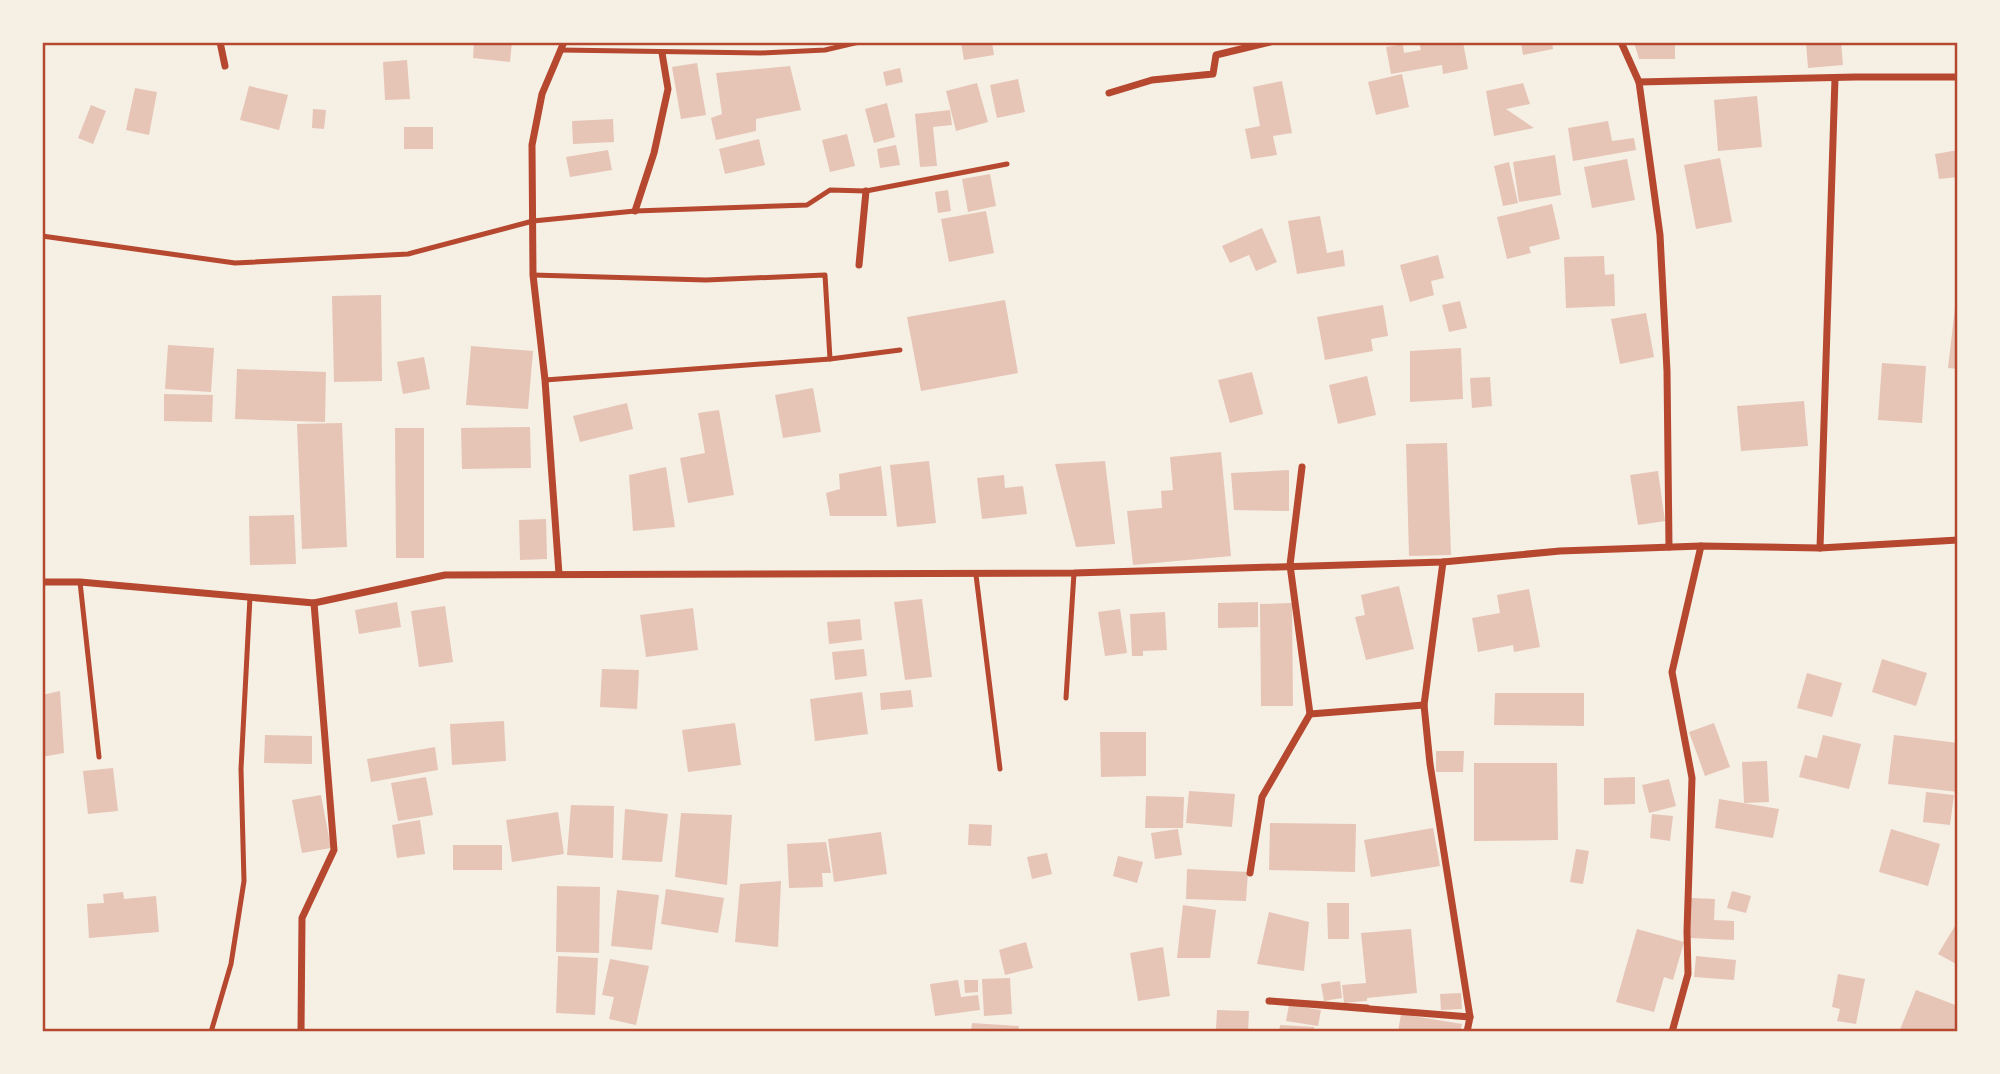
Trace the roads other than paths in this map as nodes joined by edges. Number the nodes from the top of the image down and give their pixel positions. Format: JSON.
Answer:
{"nodes":[{"id":1,"x":220,"y":42,"type":"edge"},
{"id":2,"x":859,"y":42,"type":"edge"},
{"id":3,"x":1270,"y":42,"type":"edge"},
{"id":4,"x":1621,"y":42,"type":"edge"},
{"id":5,"x":562,"y":46,"type":"edge"},
{"id":6,"x":662,"y":53,"type":"junction"},
{"id":7,"x":225,"y":65,"type":"dead end"},
{"id":8,"x":1958,"y":77,"type":"edge"},
{"id":9,"x":1835,"y":78,"type":"junction"},
{"id":10,"x":1639,"y":82,"type":"junction"},
{"id":11,"x":1108,"y":93,"type":"dead end"},
{"id":12,"x":1007,"y":164,"type":"dead end"},
{"id":13,"x":866,"y":191,"type":"junction"},
{"id":14,"x":635,"y":211,"type":"junction"},
{"id":15,"x":533,"y":221,"type":"junction"},
{"id":16,"x":42,"y":236,"type":"edge"},
{"id":17,"x":859,"y":265,"type":"dead end"},
{"id":18,"x":533,"y":275,"type":"junction"},
{"id":19,"x":900,"y":350,"type":"dead end"},
{"id":20,"x":830,"y":359,"type":"junction"},
{"id":21,"x":545,"y":380,"type":"junction"},
{"id":22,"x":1301,"y":467,"type":"dead end"},
{"id":23,"x":1958,"y":540,"type":"edge"},
{"id":24,"x":1701,"y":546,"type":"junction"},
{"id":25,"x":1669,"y":547,"type":"junction"},
{"id":26,"x":1820,"y":548,"type":"junction"},
{"id":27,"x":1443,"y":562,"type":"junction"},
{"id":28,"x":1290,"y":565,"type":"junction"},
{"id":29,"x":1074,"y":573,"type":"junction"},
{"id":30,"x":559,"y":574,"type":"junction"},
{"id":31,"x":976,"y":575,"type":"junction"},
{"id":32,"x":42,"y":582,"type":"edge"},
{"id":33,"x":80,"y":582,"type":"junction"},
{"id":34,"x":250,"y":597,"type":"junction"},
{"id":35,"x":314,"y":603,"type":"junction"},
{"id":36,"x":1066,"y":698,"type":"dead end"},
{"id":37,"x":1423,"y":705,"type":"junction"},
{"id":38,"x":1310,"y":713,"type":"junction"},
{"id":39,"x":99,"y":757,"type":"dead end"},
{"id":40,"x":1000,"y":769,"type":"dead end"},
{"id":41,"x":1250,"y":873,"type":"dead end"},
{"id":42,"x":1367,"y":1008,"type":"dead end"},
{"id":43,"x":1470,"y":1017,"type":"junction"},
{"id":44,"x":211,"y":1032,"type":"edge"},
{"id":45,"x":301,"y":1032,"type":"edge"},
{"id":46,"x":1467,"y":1032,"type":"edge"},
{"id":47,"x":1672,"y":1032,"type":"edge"}],
"edges":[{"from":1,"to":7,"type":"street"},
{"from":2,"to":6,"type":"lane"},
{"from":3,"to":11,"type":"street"},
{"from":4,"to":10,"type":"street"},
{"from":5,"to":6,"type":"lane"},
{"from":5,"to":15,"type":"street"},
{"from":6,"to":14,"type":"street"},
{"from":8,"to":9,"type":"street"},
{"from":9,"to":10,"type":"street"},
{"from":9,"to":26,"type":"street"},
{"from":10,"to":25,"type":"street"},
{"from":12,"to":13,"type":"lane"},
{"from":13,"to":14,"type":"lane"},
{"from":13,"to":17,"type":"street"},
{"from":14,"to":15,"type":"lane"},
{"from":15,"to":16,"type":"lane"},
{"from":15,"to":18,"type":"street"},
{"from":18,"to":20,"type":"lane"},
{"from":18,"to":21,"type":"street"},
{"from":19,"to":20,"type":"lane"},
{"from":20,"to":21,"type":"lane"},
{"from":21,"to":30,"type":"street"},
{"from":22,"to":28,"type":"street"},
{"from":23,"to":26,"type":"street"},
{"from":24,"to":25,"type":"street"},
{"from":24,"to":26,"type":"street"},
{"from":24,"to":47,"type":"street"},
{"from":25,"to":27,"type":"street"},
{"from":27,"to":28,"type":"street"},
{"from":27,"to":37,"type":"street"},
{"from":28,"to":29,"type":"street"},
{"from":28,"to":38,"type":"street"},
{"from":29,"to":31,"type":"street"},
{"from":29,"to":36,"type":"lane"},
{"from":30,"to":31,"type":"street"},
{"from":30,"to":35,"type":"street"},
{"from":31,"to":40,"type":"lane"},
{"from":32,"to":33,"type":"street"},
{"from":33,"to":34,"type":"street"},
{"from":33,"to":39,"type":"lane"},
{"from":34,"to":35,"type":"street"},
{"from":34,"to":44,"type":"lane"},
{"from":35,"to":45,"type":"street"},
{"from":37,"to":38,"type":"street"},
{"from":37,"to":43,"type":"street"},
{"from":38,"to":41,"type":"street"},
{"from":42,"to":43,"type":"street"},
{"from":43,"to":46,"type":"street"}]}
